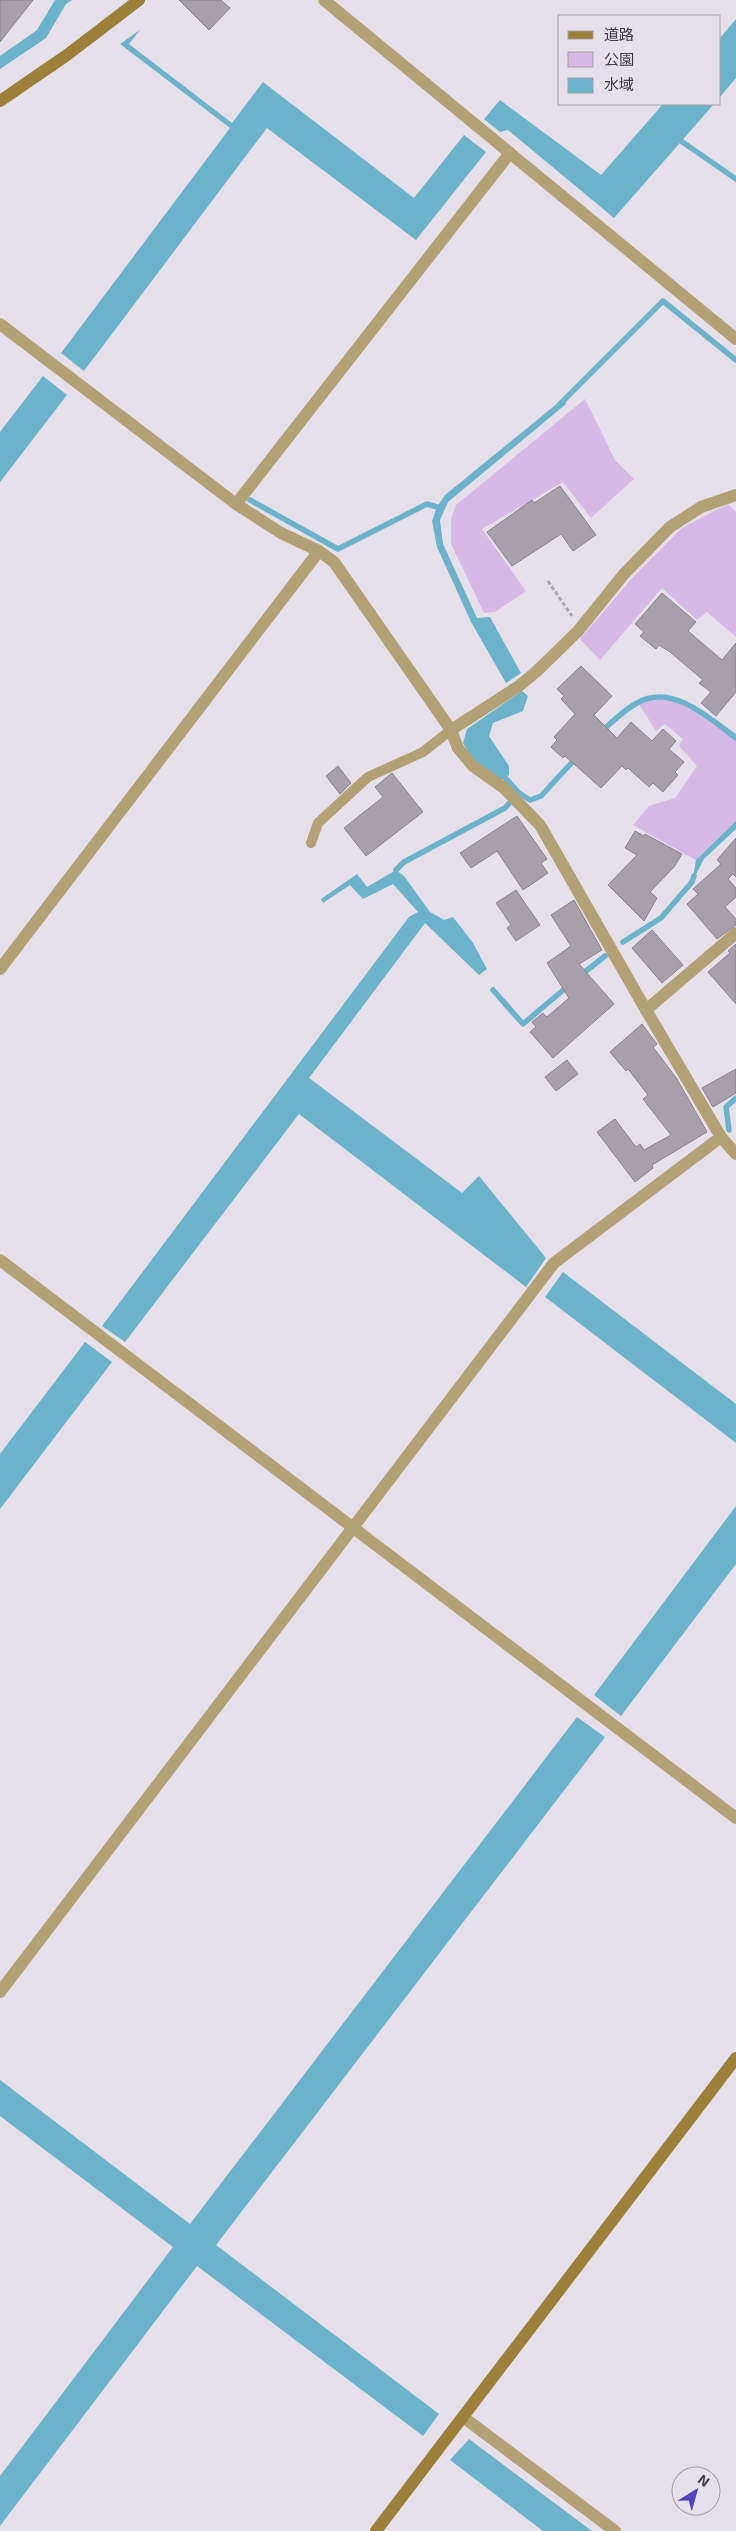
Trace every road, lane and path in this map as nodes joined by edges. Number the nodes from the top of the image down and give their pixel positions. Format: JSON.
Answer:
{"nodes":[{"id":1,"x":138,"y":0,"type":"edge"},
{"id":2,"x":324,"y":0,"type":"edge"},
{"id":3,"x":0,"y":101,"type":"edge"},
{"id":4,"x":510,"y":153,"type":"junction"},
{"id":5,"x":0,"y":324,"type":"edge"},
{"id":6,"x":736,"y":339,"type":"edge"},
{"id":7,"x":736,"y":495,"type":"edge"},
{"id":8,"x":236,"y":504,"type":"junction"},
{"id":9,"x":319,"y":551,"type":"junction"},
{"id":10,"x":548,"y":580,"type":"dead end"},
{"id":11,"x":578,"y":630,"type":"junction"},
{"id":12,"x":451,"y":730,"type":"junction"},
{"id":13,"x":311,"y":843,"type":"dead end"},
{"id":14,"x":736,"y":933,"type":"edge"},
{"id":15,"x":0,"y":969,"type":"edge"},
{"id":16,"x":646,"y":1010,"type":"junction"},
{"id":17,"x":721,"y":1137,"type":"junction"},
{"id":18,"x":736,"y":1154,"type":"edge"},
{"id":19,"x":0,"y":1260,"type":"edge"},
{"id":20,"x":354,"y":1527,"type":"junction"},
{"id":21,"x":736,"y":1818,"type":"edge"},
{"id":22,"x":0,"y":1992,"type":"edge"},
{"id":23,"x":736,"y":2058,"type":"edge"},
{"id":24,"x":463,"y":2417,"type":"junction"},
{"id":25,"x":376,"y":2531,"type":"edge"},
{"id":26,"x":615,"y":2531,"type":"edge"}],
"edges":[{"from":1,"to":3,"type":"street"},
{"from":2,"to":4,"type":"street"},
{"from":4,"to":6,"type":"street"},
{"from":4,"to":8,"type":"street"},
{"from":5,"to":8,"type":"street"},
{"from":7,"to":11,"type":"street"},
{"from":8,"to":9,"type":"street"},
{"from":9,"to":12,"type":"street"},
{"from":9,"to":15,"type":"street"},
{"from":10,"to":11,"type":"path"},
{"from":11,"to":12,"type":"street"},
{"from":12,"to":13,"type":"lane"},
{"from":12,"to":16,"type":"street"},
{"from":14,"to":16,"type":"street"},
{"from":16,"to":17,"type":"street"},
{"from":17,"to":18,"type":"street"},
{"from":17,"to":20,"type":"street"},
{"from":19,"to":20,"type":"street"},
{"from":20,"to":21,"type":"street"},
{"from":20,"to":22,"type":"street"},
{"from":23,"to":24,"type":"street"},
{"from":24,"to":25,"type":"street"},
{"from":24,"to":26,"type":"street"}]}
